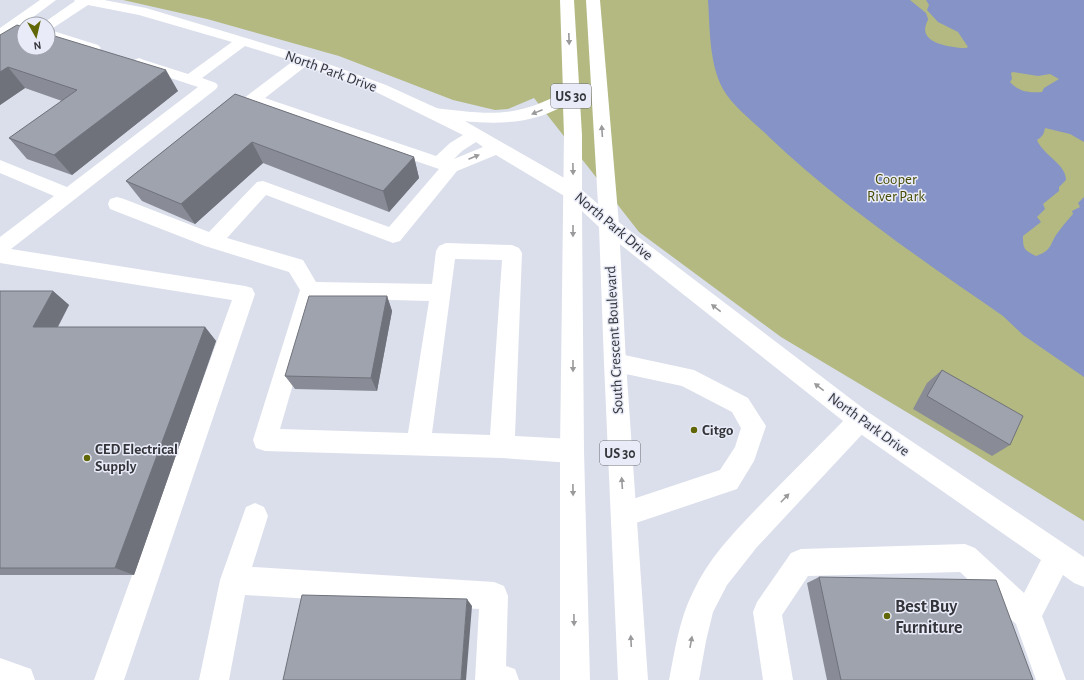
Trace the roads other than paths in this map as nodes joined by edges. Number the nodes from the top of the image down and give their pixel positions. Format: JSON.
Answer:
{"nodes":[{"id":1,"x":49,"y":0,"type":"edge"},
{"id":2,"x":83,"y":0,"type":"edge"},
{"id":3,"x":567,"y":0,"type":"edge"},
{"id":4,"x":593,"y":0,"type":"edge"},
{"id":5,"x":56,"y":20,"type":"edge"},
{"id":6,"x":0,"y":35,"type":"edge"},
{"id":7,"x":56,"y":37,"type":"edge"},
{"id":8,"x":243,"y":41,"type":"junction"},
{"id":9,"x":304,"y":60,"type":"junction"},
{"id":10,"x":190,"y":80,"type":"junction"},
{"id":11,"x":571,"y":94,"type":"junction"},
{"id":12,"x":253,"y":100,"type":"junction"},
{"id":13,"x":435,"y":113,"type":"junction"},
{"id":14,"x":216,"y":128,"type":"edge"},
{"id":15,"x":475,"y":134,"type":"junction"},
{"id":16,"x":498,"y":148,"type":"junction"},
{"id":17,"x":445,"y":165,"type":"junction"},
{"id":18,"x":0,"y":166,"type":"edge"},
{"id":19,"x":574,"y":192,"type":"junction"},
{"id":20,"x":69,"y":194,"type":"junction"},
{"id":21,"x":129,"y":194,"type":"edge"},
{"id":22,"x":609,"y":225,"type":"junction"},
{"id":23,"x":212,"y":241,"type":"junction"},
{"id":24,"x":0,"y":247,"type":"edge"},
{"id":25,"x":0,"y":255,"type":"edge"},
{"id":26,"x":310,"y":290,"type":"junction"},
{"id":27,"x":441,"y":293,"type":"junction"},
{"id":28,"x":614,"y":363,"type":"junction"},
{"id":29,"x":860,"y":420,"type":"junction"},
{"id":30,"x":418,"y":445,"type":"junction"},
{"id":31,"x":502,"y":447,"type":"junction"},
{"id":32,"x":572,"y":451,"type":"junction"},
{"id":33,"x":624,"y":514,"type":"junction"},
{"id":34,"x":255,"y":516,"type":"dead end"},
{"id":35,"x":1058,"y":556,"type":"junction"},
{"id":36,"x":1084,"y":573,"type":"edge"},
{"id":37,"x":234,"y":580,"type":"junction"},
{"id":38,"x":1027,"y":615,"type":"junction"},
{"id":39,"x":0,"y":673,"type":"edge"},
{"id":40,"x":20,"y":680,"type":"edge"},
{"id":41,"x":109,"y":680,"type":"edge"},
{"id":42,"x":214,"y":680,"type":"edge"},
{"id":43,"x":490,"y":680,"type":"edge"},
{"id":44,"x":504,"y":680,"type":"edge"},
{"id":45,"x":575,"y":680,"type":"edge"},
{"id":46,"x":633,"y":680,"type":"edge"},
{"id":47,"x":684,"y":680,"type":"edge"},
{"id":48,"x":778,"y":680,"type":"edge"},
{"id":49,"x":1051,"y":680,"type":"edge"}],
"edges":[{"from":1,"to":6,"type":"main road"},
{"from":2,"to":5,"type":"main road"},
{"from":2,"to":8,"type":"main road","name":"North Park Drive"},
{"from":3,"to":11,"type":"main road","number":"US 30","one_way":true},
{"from":22,"to":4,"type":"main road","name":"South Crescent Boulevard","number":"US 30","one_way":true},
{"from":7,"to":10,"type":"main road"},
{"from":8,"to":9,"type":"main road","name":"North Park Drive"},
{"from":8,"to":10,"type":"main road"},
{"from":9,"to":12,"type":"main road"},
{"from":9,"to":13,"type":"main road","name":"North Park Drive"},
{"from":10,"to":20,"type":"main road"},
{"from":11,"to":13,"type":"main road","one_way":true},
{"from":11,"to":19,"type":"main road","number":"US 30","one_way":true},
{"from":12,"to":14,"type":"main road"},
{"from":12,"to":17,"type":"main road"},
{"from":13,"to":15,"type":"main road","name":"North Park Drive"},
{"from":15,"to":16,"type":"main road","name":"North Park Drive"},
{"from":15,"to":17,"type":"main road"},
{"from":17,"to":16,"type":"main road","one_way":true},
{"from":16,"to":19,"type":"main road","name":"North Park Drive"},
{"from":17,"to":23,"type":"main road"},
{"from":18,"to":20,"type":"main road"},
{"from":19,"to":22,"type":"main road","name":"North Park Drive"},
{"from":19,"to":32,"type":"main road","number":"US 30","one_way":true},
{"from":20,"to":24,"type":"main road"},
{"from":21,"to":23,"type":"main road"},
{"from":22,"to":28,"type":"main road","name":"South Crescent Boulevard","number":"US 30"},
{"from":29,"to":22,"type":"main road","name":"North Park Drive","one_way":true},
{"from":23,"to":26,"type":"main road"},
{"from":25,"to":41,"type":"main road"},
{"from":26,"to":27,"type":"main road"},
{"from":26,"to":30,"type":"main road"},
{"from":27,"to":30,"type":"main road"},
{"from":27,"to":31,"type":"main road"},
{"from":33,"to":28,"type":"main road","name":"South Crescent Boulevard","number":"US 30","one_way":true},
{"from":28,"to":33,"type":"main road"},
{"from":29,"to":35,"type":"main road","name":"North Park Drive"},
{"from":47,"to":29,"type":"main road","one_way":true},
{"from":30,"to":31,"type":"main road"},
{"from":31,"to":32,"type":"main road"},
{"from":32,"to":45,"type":"main road","number":"US 30","one_way":true},
{"from":46,"to":33,"type":"main road","name":"South Crescent Boulevard","number":"US 30","one_way":true},
{"from":34,"to":37,"type":"main road"},
{"from":35,"to":36,"type":"main road","name":"North Park Drive"},
{"from":35,"to":38,"type":"main road"},
{"from":37,"to":42,"type":"main road"},
{"from":37,"to":43,"type":"main road"},
{"from":38,"to":48,"type":"main road"},
{"from":38,"to":49,"type":"main road"},
{"from":39,"to":40,"type":"main road"},
{"from":43,"to":44,"type":"main road"}]}
